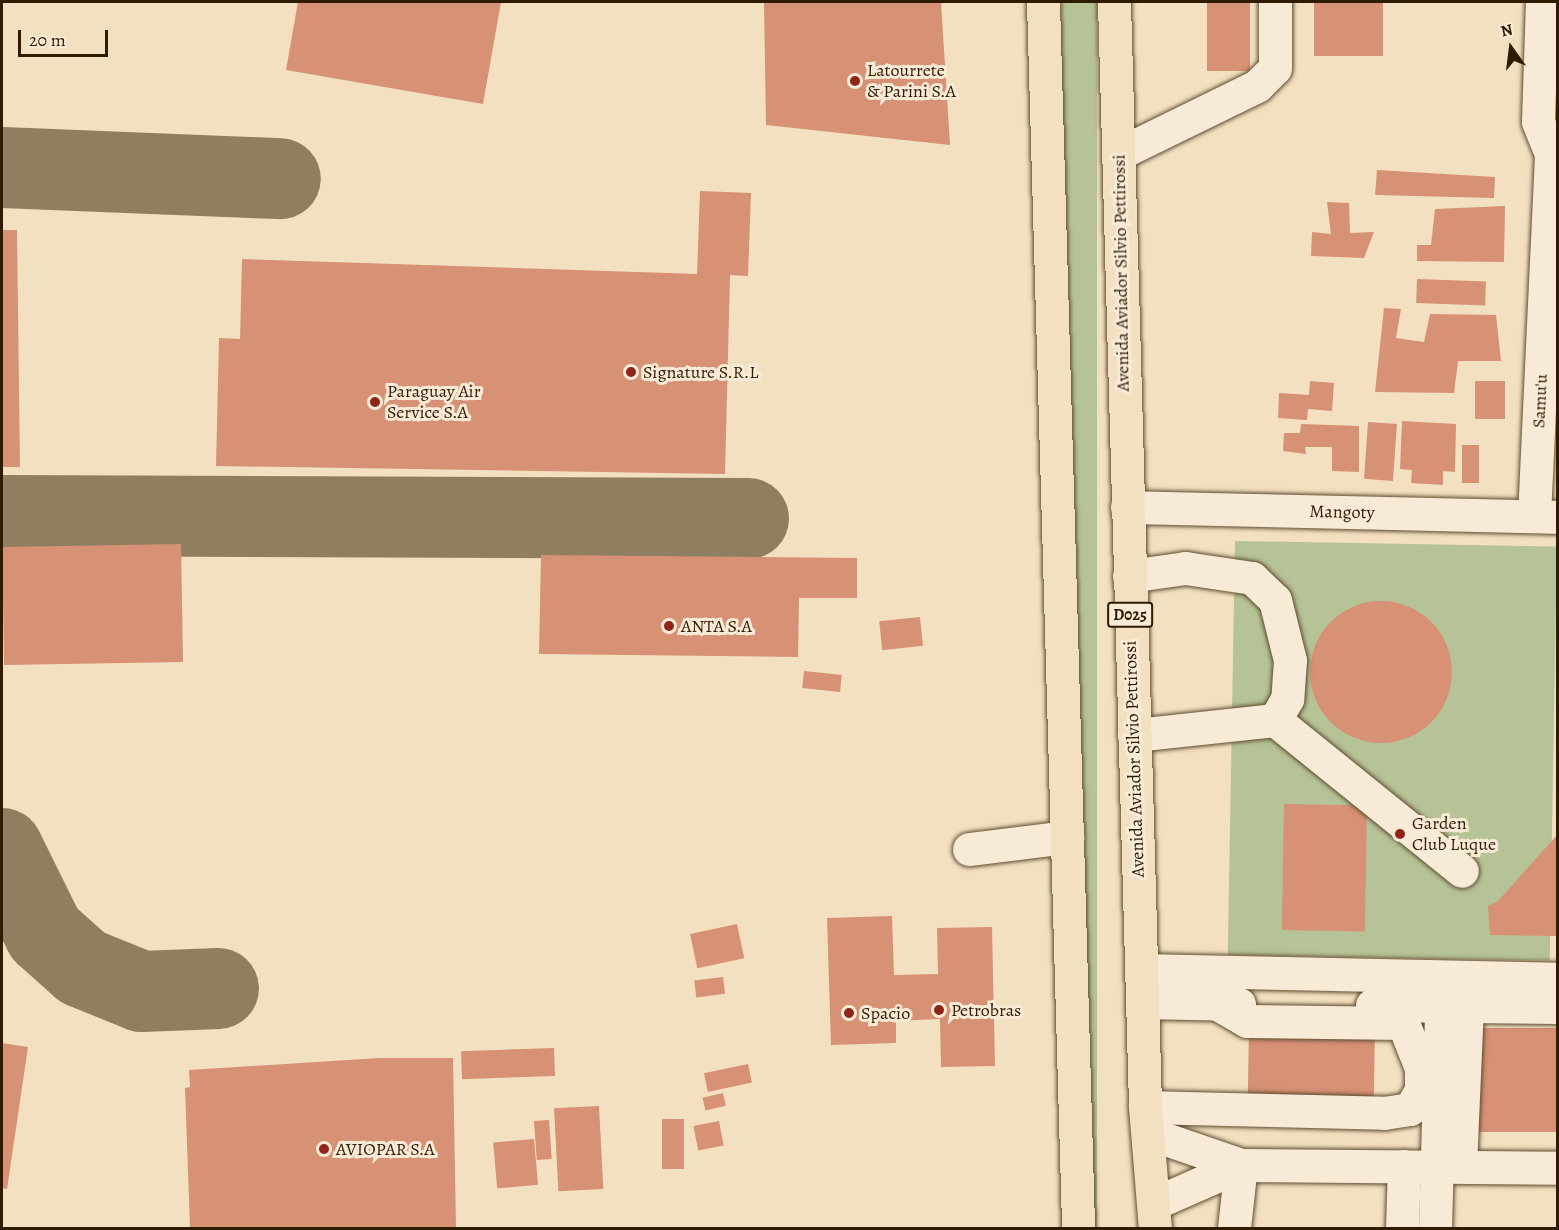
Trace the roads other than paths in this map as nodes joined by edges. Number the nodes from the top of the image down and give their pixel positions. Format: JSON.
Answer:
{"nodes":[{"id":1,"x":1043,"y":2,"type":"edge"},
{"id":2,"x":1114,"y":2,"type":"edge"},
{"id":3,"x":1275,"y":2,"type":"edge"},
{"id":4,"x":1542,"y":2,"type":"edge"},
{"id":5,"x":1118,"y":154,"type":"junction"},
{"id":6,"x":1554,"y":155,"type":"edge"},
{"id":7,"x":1127,"y":507,"type":"junction"},
{"id":8,"x":1546,"y":516,"type":"edge"},
{"id":9,"x":1129,"y":576,"type":"junction"},
{"id":10,"x":1275,"y":720,"type":"junction"},
{"id":11,"x":1134,"y":735,"type":"junction"},
{"id":12,"x":1067,"y":837,"type":"junction"},
{"id":13,"x":970,"y":847,"type":"dead end"},
{"id":14,"x":1462,"y":871,"type":"dead end"},
{"id":15,"x":1141,"y":970,"type":"junction"},
{"id":16,"x":1557,"y":979,"type":"edge"},
{"id":17,"x":1450,"y":995,"type":"junction"},
{"id":18,"x":1142,"y":1002,"type":"junction"},
{"id":19,"x":1218,"y":1004,"type":"junction"},
{"id":20,"x":1557,"y":1008,"type":"edge"},
{"id":21,"x":1147,"y":1120,"type":"junction"},
{"id":22,"x":1241,"y":1165,"type":"junction"},
{"id":23,"x":1404,"y":1166,"type":"junction"},
{"id":24,"x":1449,"y":1166,"type":"junction"},
{"id":25,"x":1557,"y":1168,"type":"edge"},
{"id":26,"x":1155,"y":1216,"type":"edge"},
{"id":27,"x":1078,"y":1228,"type":"edge"},
{"id":28,"x":1234,"y":1228,"type":"edge"},
{"id":29,"x":1402,"y":1228,"type":"edge"},
{"id":30,"x":1435,"y":1228,"type":"edge"}],
"edges":[{"from":1,"to":12,"type":"highway"},
{"from":2,"to":5,"type":"highway","name":"Avenida Aviador Silvio Pettirossi","number":"D025"},
{"from":3,"to":5,"type":"street"},
{"from":4,"to":6,"type":"street","name":"Samu'u"},
{"from":5,"to":7,"type":"highway","name":"Avenida Aviador Silvio Pettirossi","number":"D025"},
{"from":6,"to":8,"type":"street","name":"Samu'u"},
{"from":7,"to":8,"type":"street","name":"Mangoty"},
{"from":7,"to":9,"type":"highway","name":"Avenida Aviador Silvio Pettirossi","number":"D025"},
{"from":9,"to":10,"type":"street"},
{"from":9,"to":11,"type":"highway","name":"Avenida Aviador Silvio Pettirossi","number":"D025"},
{"from":10,"to":11,"type":"street"},
{"from":10,"to":14,"type":"street"},
{"from":11,"to":15,"type":"highway","name":"Avenida Aviador Silvio Pettirossi","number":"D025"},
{"from":12,"to":13,"type":"street"},
{"from":12,"to":27,"type":"highway"},
{"from":15,"to":17,"type":"street"},
{"from":15,"to":18,"type":"highway","name":"Avenida Aviador Silvio Pettirossi","number":"D025"},
{"from":16,"to":17,"type":"street"},
{"from":17,"to":19,"type":"street"},
{"from":17,"to":20,"type":"street"},
{"from":17,"to":24,"type":"street"},
{"from":18,"to":19,"type":"street"},
{"from":18,"to":21,"type":"highway","name":"Avenida Aviador Silvio Pettirossi","number":"D025"},
{"from":19,"to":21,"type":"street"},
{"from":21,"to":22,"type":"street"},
{"from":21,"to":26,"type":"highway","name":"Avenida Aviador Silvio Pettirossi","number":"D025"},
{"from":22,"to":23,"type":"street"},
{"from":22,"to":26,"type":"street"},
{"from":22,"to":28,"type":"street"},
{"from":23,"to":24,"type":"street"},
{"from":23,"to":29,"type":"street"},
{"from":24,"to":25,"type":"street"},
{"from":24,"to":30,"type":"street"}]}
